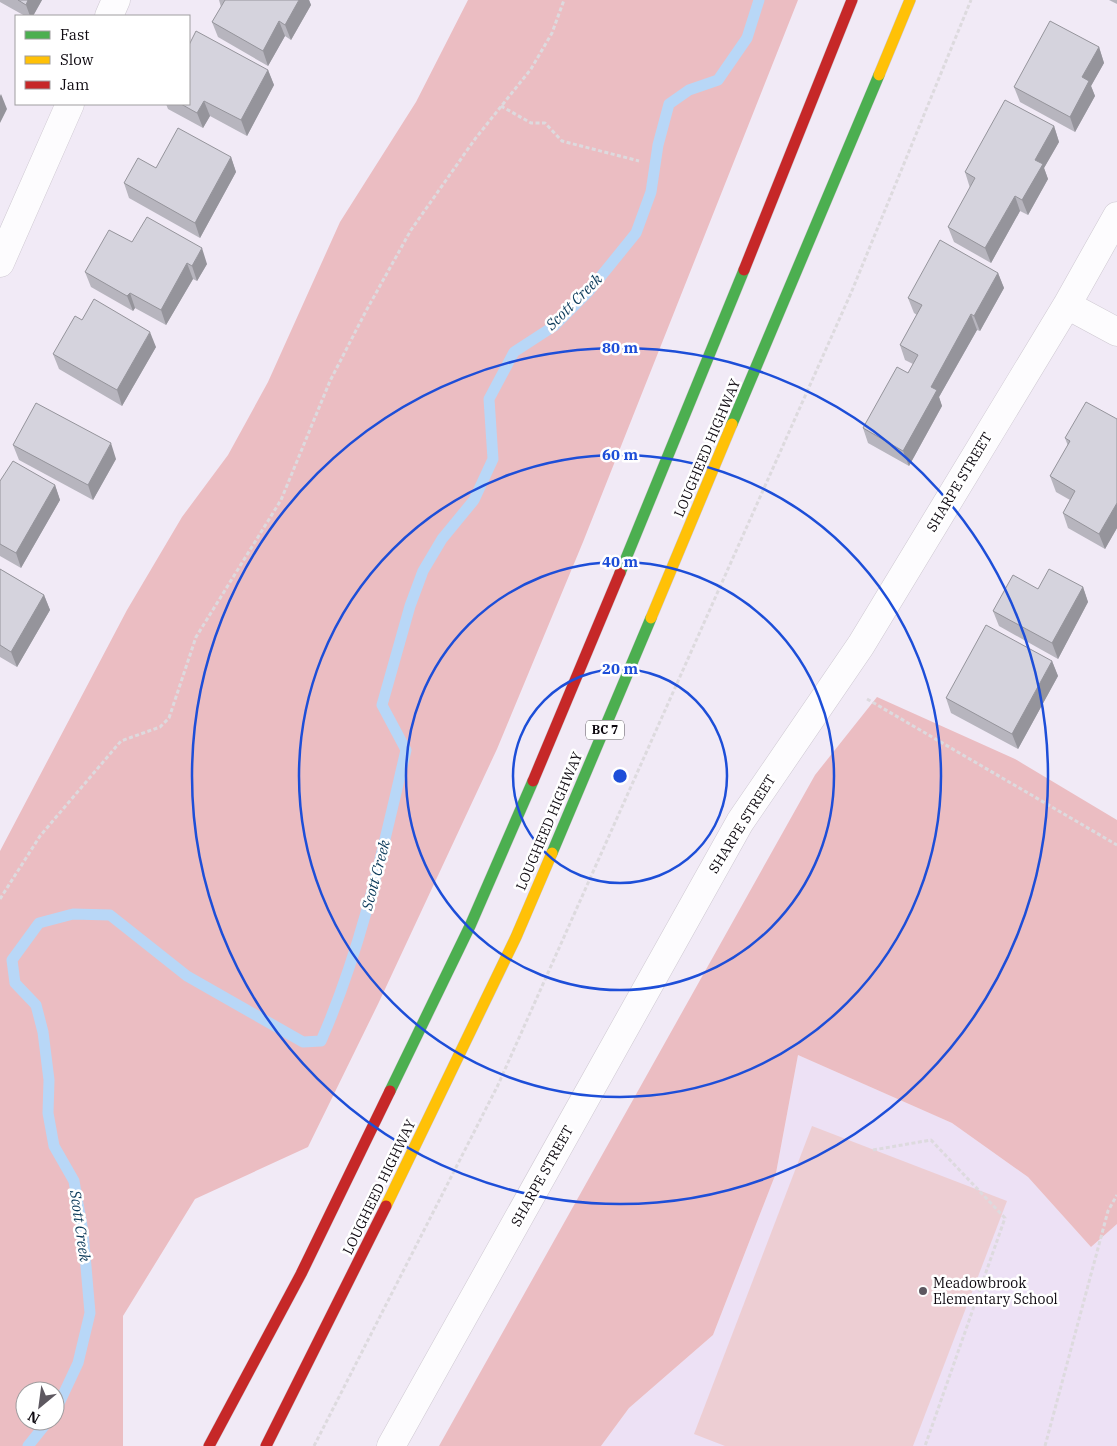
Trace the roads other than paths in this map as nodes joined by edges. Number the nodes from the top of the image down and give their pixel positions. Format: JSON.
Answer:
{"nodes":[{"id":1,"x":116,"y":0,"type":"edge"},
{"id":2,"x":852,"y":0,"type":"edge"},
{"id":3,"x":910,"y":0,"type":"edge"},
{"id":4,"x":109,"y":15,"type":"edge"},
{"id":5,"x":70,"y":105,"type":"edge"},
{"id":6,"x":1117,"y":216,"type":"edge"},
{"id":7,"x":0,"y":263,"type":"edge"},
{"id":8,"x":1067,"y":305,"type":"junction"},
{"id":9,"x":1117,"y":332,"type":"edge"},
{"id":10,"x":209,"y":1446,"type":"edge"},
{"id":11,"x":266,"y":1446,"type":"edge"},
{"id":12,"x":391,"y":1446,"type":"edge"}],
"edges":[{"from":1,"to":4,"type":"street"},
{"from":2,"to":10,"type":"main road"},
{"from":3,"to":11,"type":"main road","name":"LOUGHEED HIGHWAY","number":"BC 7"},
{"from":5,"to":7,"type":"street"},
{"from":6,"to":8,"type":"street","name":"SHARPE STREET"},
{"from":8,"to":9,"type":"street"},
{"from":8,"to":12,"type":"street","name":"SHARPE STREET"}]}
